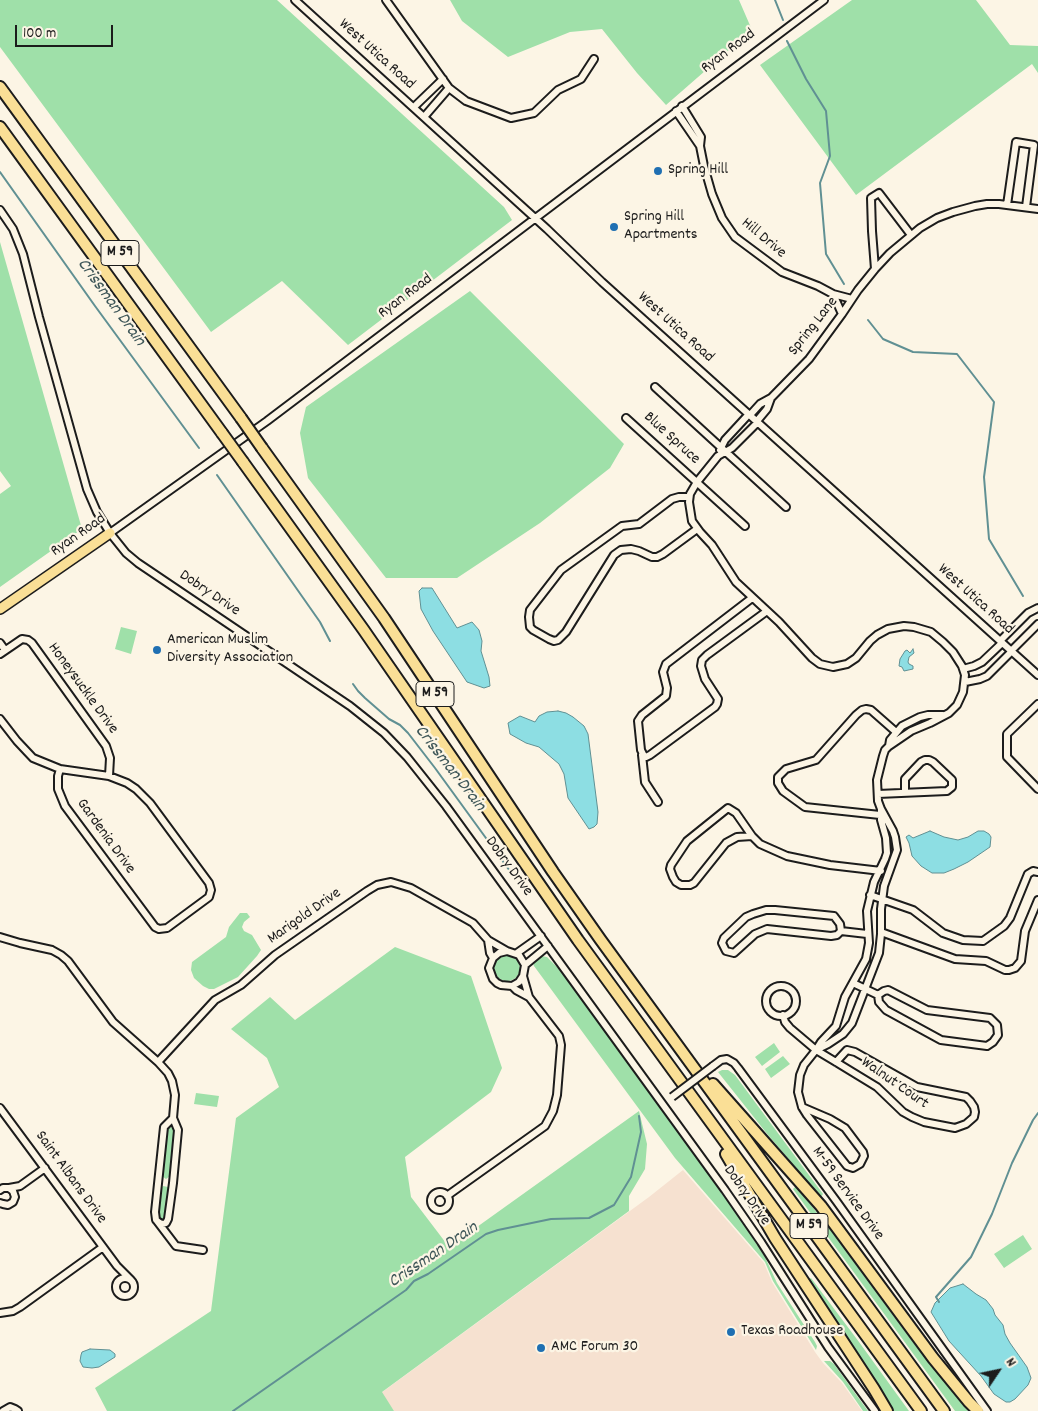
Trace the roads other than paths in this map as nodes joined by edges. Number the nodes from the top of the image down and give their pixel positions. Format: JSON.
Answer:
{"nodes":[{"id":1,"x":295,"y":0,"type":"edge"},
{"id":2,"x":386,"y":0,"type":"edge"},
{"id":3,"x":824,"y":0,"type":"edge"},
{"id":4,"x":594,"y":58,"type":"dead end"},
{"id":5,"x":443,"y":79,"type":"junction"},
{"id":6,"x":0,"y":87,"type":"edge"},
{"id":7,"x":449,"y":88,"type":"junction"},
{"id":8,"x":682,"y":106,"type":"junction"},
{"id":9,"x":414,"y":108,"type":"junction"},
{"id":10,"x":676,"y":111,"type":"junction"},
{"id":11,"x":424,"y":117,"type":"junction"},
{"id":12,"x":0,"y":127,"type":"edge"},
{"id":13,"x":700,"y":146,"type":"junction"},
{"id":14,"x":1007,"y":205,"type":"junction"},
{"id":15,"x":1026,"y":207,"type":"junction"},
{"id":16,"x":1038,"y":209,"type":"edge"},
{"id":17,"x":0,"y":210,"type":"edge"},
{"id":18,"x":535,"y":218,"type":"junction"},
{"id":19,"x":911,"y":235,"type":"junction"},
{"id":20,"x":875,"y":269,"type":"junction"},
{"id":21,"x":833,"y":294,"type":"junction"},
{"id":22,"x":852,"y":300,"type":"junction"},
{"id":23,"x":842,"y":314,"type":"junction"},
{"id":24,"x":655,"y":387,"type":"dead end"},
{"id":25,"x":771,"y":398,"type":"junction"},
{"id":26,"x":750,"y":414,"type":"junction"},
{"id":27,"x":626,"y":418,"type":"dead end"},
{"id":28,"x":758,"y":421,"type":"junction"},
{"id":29,"x":720,"y":448,"type":"junction"},
{"id":30,"x":726,"y":453,"type":"junction"},
{"id":31,"x":718,"y":456,"type":"junction"},
{"id":32,"x":697,"y":482,"type":"junction"},
{"id":33,"x":689,"y":497,"type":"junction"},
{"id":34,"x":786,"y":507,"type":"dead end"},
{"id":35,"x":745,"y":526,"type":"dead end"},
{"id":36,"x":697,"y":528,"type":"junction"},
{"id":37,"x":110,"y":532,"type":"junction"},
{"id":38,"x":752,"y":598,"type":"junction"},
{"id":39,"x":1038,"y":608,"type":"edge"},
{"id":40,"x":0,"y":609,"type":"edge"},
{"id":41,"x":767,"y":610,"type":"junction"},
{"id":42,"x":1038,"y":624,"type":"edge"},
{"id":43,"x":1001,"y":642,"type":"junction"},
{"id":44,"x":0,"y":643,"type":"edge"},
{"id":45,"x":1011,"y":651,"type":"junction"},
{"id":46,"x":2,"y":652,"type":"edge"},
{"id":47,"x":963,"y":669,"type":"junction"},
{"id":48,"x":1038,"y":676,"type":"edge"},
{"id":49,"x":964,"y":682,"type":"junction"},
{"id":50,"x":1038,"y":704,"type":"edge"},
{"id":51,"x":943,"y":715,"type":"junction"},
{"id":52,"x":0,"y":719,"type":"edge"},
{"id":53,"x":896,"y":732,"type":"junction"},
{"id":54,"x":889,"y":746,"type":"junction"},
{"id":55,"x":642,"y":755,"type":"junction"},
{"id":56,"x":60,"y":769,"type":"junction"},
{"id":57,"x":109,"y":776,"type":"junction"},
{"id":58,"x":1038,"y":789,"type":"edge"},
{"id":59,"x":905,"y":792,"type":"junction"},
{"id":60,"x":878,"y":794,"type":"junction"},
{"id":61,"x":658,"y":802,"type":"dead end"},
{"id":62,"x":881,"y":812,"type":"junction"},
{"id":63,"x":752,"y":836,"type":"junction"},
{"id":64,"x":879,"y":871,"type":"junction"},
{"id":65,"x":1038,"y":872,"type":"edge"},
{"id":66,"x":888,"y":874,"type":"junction"},
{"id":67,"x":870,"y":895,"type":"junction"},
{"id":68,"x":882,"y":898,"type":"junction"},
{"id":69,"x":1038,"y":900,"type":"edge"},
{"id":70,"x":841,"y":931,"type":"junction"},
{"id":71,"x":881,"y":932,"type":"junction"},
{"id":72,"x":867,"y":933,"type":"junction"},
{"id":73,"x":541,"y":936,"type":"junction"},
{"id":74,"x":0,"y":937,"type":"edge"},
{"id":75,"x":488,"y":940,"type":"junction"},
{"id":76,"x":548,"y":946,"type":"junction"},
{"id":77,"x":507,"y":950,"type":"junction"},
{"id":78,"x":517,"y":953,"type":"junction"},
{"id":79,"x":493,"y":958,"type":"junction"},
{"id":80,"x":525,"y":965,"type":"junction"},
{"id":81,"x":523,"y":976,"type":"junction"},
{"id":82,"x":853,"y":983,"type":"junction"},
{"id":83,"x":512,"y":986,"type":"junction"},
{"id":84,"x":865,"y":989,"type":"junction"},
{"id":85,"x":878,"y":995,"type":"junction"},
{"id":86,"x":529,"y":997,"type":"junction"},
{"id":87,"x":784,"y":1016,"type":"junction"},
{"id":88,"x":674,"y":1042,"type":"junction"},
{"id":89,"x":816,"y":1050,"type":"junction"},
{"id":90,"x":158,"y":1062,"type":"junction"},
{"id":91,"x":836,"y":1062,"type":"junction"},
{"id":92,"x":663,"y":1103,"type":"junction"},
{"id":93,"x":802,"y":1107,"type":"junction"},
{"id":94,"x":0,"y":1108,"type":"edge"},
{"id":95,"x":701,"y":1110,"type":"junction"},
{"id":96,"x":173,"y":1118,"type":"junction"},
{"id":97,"x":45,"y":1168,"type":"junction"},
{"id":98,"x":20,"y":1186,"type":"junction"},
{"id":99,"x":9,"y":1188,"type":"junction"},
{"id":100,"x":0,"y":1190,"type":"edge"},
{"id":101,"x":448,"y":1196,"type":"dead end"},
{"id":102,"x":15,"y":1197,"type":"junction"},
{"id":103,"x":0,"y":1203,"type":"edge"},
{"id":104,"x":156,"y":1220,"type":"junction"},
{"id":105,"x":167,"y":1221,"type":"junction"},
{"id":106,"x":167,"y":1234,"type":"junction"},
{"id":107,"x":103,"y":1247,"type":"junction"},
{"id":108,"x":203,"y":1250,"type":"dead end"},
{"id":109,"x":117,"y":1266,"type":"junction"},
{"id":110,"x":131,"y":1280,"type":"junction"},
{"id":111,"x":118,"y":1282,"type":"junction"},
{"id":112,"x":0,"y":1313,"type":"edge"},
{"id":113,"x":3,"y":1411,"type":"edge"},
{"id":114,"x":18,"y":1411,"type":"edge"},
{"id":115,"x":876,"y":1411,"type":"edge"},
{"id":116,"x":887,"y":1411,"type":"edge"},
{"id":117,"x":921,"y":1411,"type":"edge"},
{"id":118,"x":944,"y":1411,"type":"edge"},
{"id":119,"x":978,"y":1411,"type":"edge"},
{"id":120,"x":987,"y":1411,"type":"edge"}],
"edges":[{"from":1,"to":9,"type":"street","name":"West Utica Road"},
{"from":2,"to":5,"type":"street"},
{"from":3,"to":8,"type":"street","name":"Ryan Road"},
{"from":4,"to":7,"type":"street"},
{"from":5,"to":7,"type":"street"},
{"from":5,"to":9,"type":"street"},
{"from":6,"to":88,"type":"highway","number":"M 59","bridge":true},
{"from":7,"to":11,"type":"street"},
{"from":8,"to":10,"type":"street","name":"Ryan Road"},
{"from":8,"to":13,"type":"street","name":"Hill Drive"},
{"from":9,"to":11,"type":"street","name":"West Utica Road"},
{"from":10,"to":13,"type":"street","name":"Hill Drive"},
{"from":10,"to":18,"type":"street","name":"Ryan Road"},
{"from":11,"to":18,"type":"street","name":"West Utica Road"},
{"from":12,"to":95,"type":"highway","number":"M 59","bridge":true},
{"from":13,"to":21,"type":"street","name":"Hill Drive"},
{"from":14,"to":15,"type":"street","name":"Spring Lane"},
{"from":14,"to":15,"type":"street"},
{"from":14,"to":19,"type":"street","name":"Spring Lane"},
{"from":15,"to":16,"type":"street","name":"Spring Lane"},
{"from":17,"to":37,"type":"street","name":"Dobry Drive"},
{"from":18,"to":26,"type":"street","name":"West Utica Road"},
{"from":18,"to":37,"type":"street","name":"Ryan Road"},
{"from":19,"to":20,"type":"street","name":"Spring Lane"},
{"from":19,"to":20,"type":"street"},
{"from":20,"to":22,"type":"street","name":"Spring Lane"},
{"from":21,"to":22,"type":"street","name":"Hill Drive"},
{"from":21,"to":23,"type":"street"},
{"from":22,"to":23,"type":"street","name":"Spring Lane"},
{"from":23,"to":25,"type":"street","name":"Spring Lane"},
{"from":24,"to":29,"type":"street"},
{"from":25,"to":26,"type":"street","name":"Spring Lane"},
{"from":25,"to":28,"type":"street","name":"Spring Lane"},
{"from":26,"to":28,"type":"street","name":"West Utica Road"},
{"from":26,"to":29,"type":"street","name":"Spring Lane"},
{"from":27,"to":32,"type":"street","name":"Blue Spruce"},
{"from":28,"to":30,"type":"street","name":"Spring Lane"},
{"from":28,"to":43,"type":"street","name":"West Utica Road"},
{"from":29,"to":30,"type":"street"},
{"from":29,"to":31,"type":"street"},
{"from":30,"to":31,"type":"street"},
{"from":30,"to":34,"type":"street"},
{"from":31,"to":32,"type":"street"},
{"from":32,"to":33,"type":"street"},
{"from":32,"to":35,"type":"street","name":"Blue Spruce"},
{"from":33,"to":36,"type":"street"},
{"from":33,"to":36,"type":"street"},
{"from":36,"to":38,"type":"street"},
{"from":37,"to":40,"type":"main road","name":"Ryan Road"},
{"from":37,"to":73,"type":"street","name":"Dobry Drive"},
{"from":38,"to":41,"type":"street"},
{"from":38,"to":55,"type":"street"},
{"from":39,"to":43,"type":"street"},
{"from":41,"to":47,"type":"street"},
{"from":41,"to":55,"type":"street"},
{"from":42,"to":45,"type":"street"},
{"from":43,"to":45,"type":"street","name":"West Utica Road"},
{"from":43,"to":47,"type":"street"},
{"from":44,"to":46,"type":"street","name":"Honeysuckle Drive"},
{"from":45,"to":48,"type":"street","name":"West Utica Road"},
{"from":45,"to":49,"type":"street"},
{"from":46,"to":57,"type":"street","name":"Honeysuckle Drive"},
{"from":47,"to":49,"type":"street"},
{"from":49,"to":51,"type":"street"},
{"from":50,"to":58,"type":"street"},
{"from":51,"to":53,"type":"street"},
{"from":51,"to":54,"type":"street"},
{"from":52,"to":56,"type":"street"},
{"from":53,"to":54,"type":"street"},
{"from":53,"to":62,"type":"street"},
{"from":54,"to":60,"type":"street"},
{"from":55,"to":61,"type":"street"},
{"from":56,"to":57,"type":"street"},
{"from":56,"to":57,"type":"street","name":"Gardenia Drive"},
{"from":59,"to":59,"type":"street"},
{"from":59,"to":60,"type":"street"},
{"from":60,"to":62,"type":"street"},
{"from":62,"to":64,"type":"street"},
{"from":62,"to":66,"type":"street"},
{"from":63,"to":63,"type":"street"},
{"from":63,"to":64,"type":"street"},
{"from":64,"to":66,"type":"street"},
{"from":64,"to":67,"type":"street"},
{"from":65,"to":68,"type":"street"},
{"from":66,"to":68,"type":"street"},
{"from":67,"to":68,"type":"street"},
{"from":67,"to":72,"type":"street"},
{"from":68,"to":71,"type":"street"},
{"from":69,"to":71,"type":"street"},
{"from":70,"to":70,"type":"street"},
{"from":70,"to":72,"type":"street"},
{"from":71,"to":72,"type":"street"},
{"from":71,"to":84,"type":"street"},
{"from":72,"to":82,"type":"street"},
{"from":73,"to":76,"type":"street","name":"Dobry Drive"},
{"from":73,"to":78,"type":"street"},
{"from":74,"to":90,"type":"street"},
{"from":75,"to":77,"type":"street","name":"Marigold Drive"},
{"from":75,"to":79,"type":"street","name":"Marigold Drive"},
{"from":75,"to":90,"type":"street","name":"Marigold Drive"},
{"from":76,"to":80,"type":"street"},
{"from":76,"to":92,"type":"street","name":"Dobry Drive"},
{"from":77,"to":78,"type":"street","name":"Marigold Drive"},
{"from":77,"to":79,"type":"street"},
{"from":78,"to":80,"type":"street"},
{"from":79,"to":83,"type":"street","name":"Marigold Drive"},
{"from":80,"to":81,"type":"street","name":"Marigold Drive"},
{"from":81,"to":83,"type":"street"},
{"from":81,"to":86,"type":"street","name":"Marigold Drive"},
{"from":82,"to":84,"type":"street"},
{"from":82,"to":89,"type":"street"},
{"from":83,"to":86,"type":"street","name":"Marigold Drive"},
{"from":84,"to":85,"type":"street"},
{"from":84,"to":89,"type":"street"},
{"from":85,"to":85,"type":"street"},
{"from":86,"to":101,"type":"street","name":"Marigold Drive"},
{"from":87,"to":87,"type":"street"},
{"from":87,"to":89,"type":"street","name":"Walnut Court"},
{"from":88,"to":118,"type":"highway","number":"M 59"},
{"from":88,"to":119,"type":"highway"},
{"from":89,"to":91,"type":"street","name":"Walnut Court"},
{"from":89,"to":93,"type":"street"},
{"from":90,"to":96,"type":"street"},
{"from":91,"to":91,"type":"street","name":"Walnut Court"},
{"from":92,"to":115,"type":"street","name":"Dobry Drive"},
{"from":92,"to":120,"type":"street","name":"M-59 Service Drive","bridge":true},
{"from":93,"to":93,"type":"street"},
{"from":94,"to":97,"type":"street","name":"Saint Albans Drive"},
{"from":95,"to":116,"type":"highway"},
{"from":95,"to":117,"type":"highway","number":"M 59"},
{"from":96,"to":104,"type":"street"},
{"from":96,"to":105,"type":"street"},
{"from":97,"to":98,"type":"street"},
{"from":97,"to":107,"type":"street","name":"Saint Albans Drive"},
{"from":98,"to":99,"type":"street"},
{"from":98,"to":102,"type":"street"},
{"from":99,"to":100,"type":"street"},
{"from":99,"to":102,"type":"street"},
{"from":102,"to":103,"type":"street"},
{"from":104,"to":105,"type":"street"},
{"from":104,"to":106,"type":"street"},
{"from":105,"to":106,"type":"street"},
{"from":106,"to":108,"type":"street"},
{"from":107,"to":109,"type":"street","name":"Saint Albans Drive"},
{"from":107,"to":112,"type":"street"},
{"from":109,"to":110,"type":"street","name":"Saint Albans Drive"},
{"from":109,"to":111,"type":"street"},
{"from":110,"to":111,"type":"street"},
{"from":110,"to":111,"type":"street"},
{"from":113,"to":114,"type":"street"}]}
